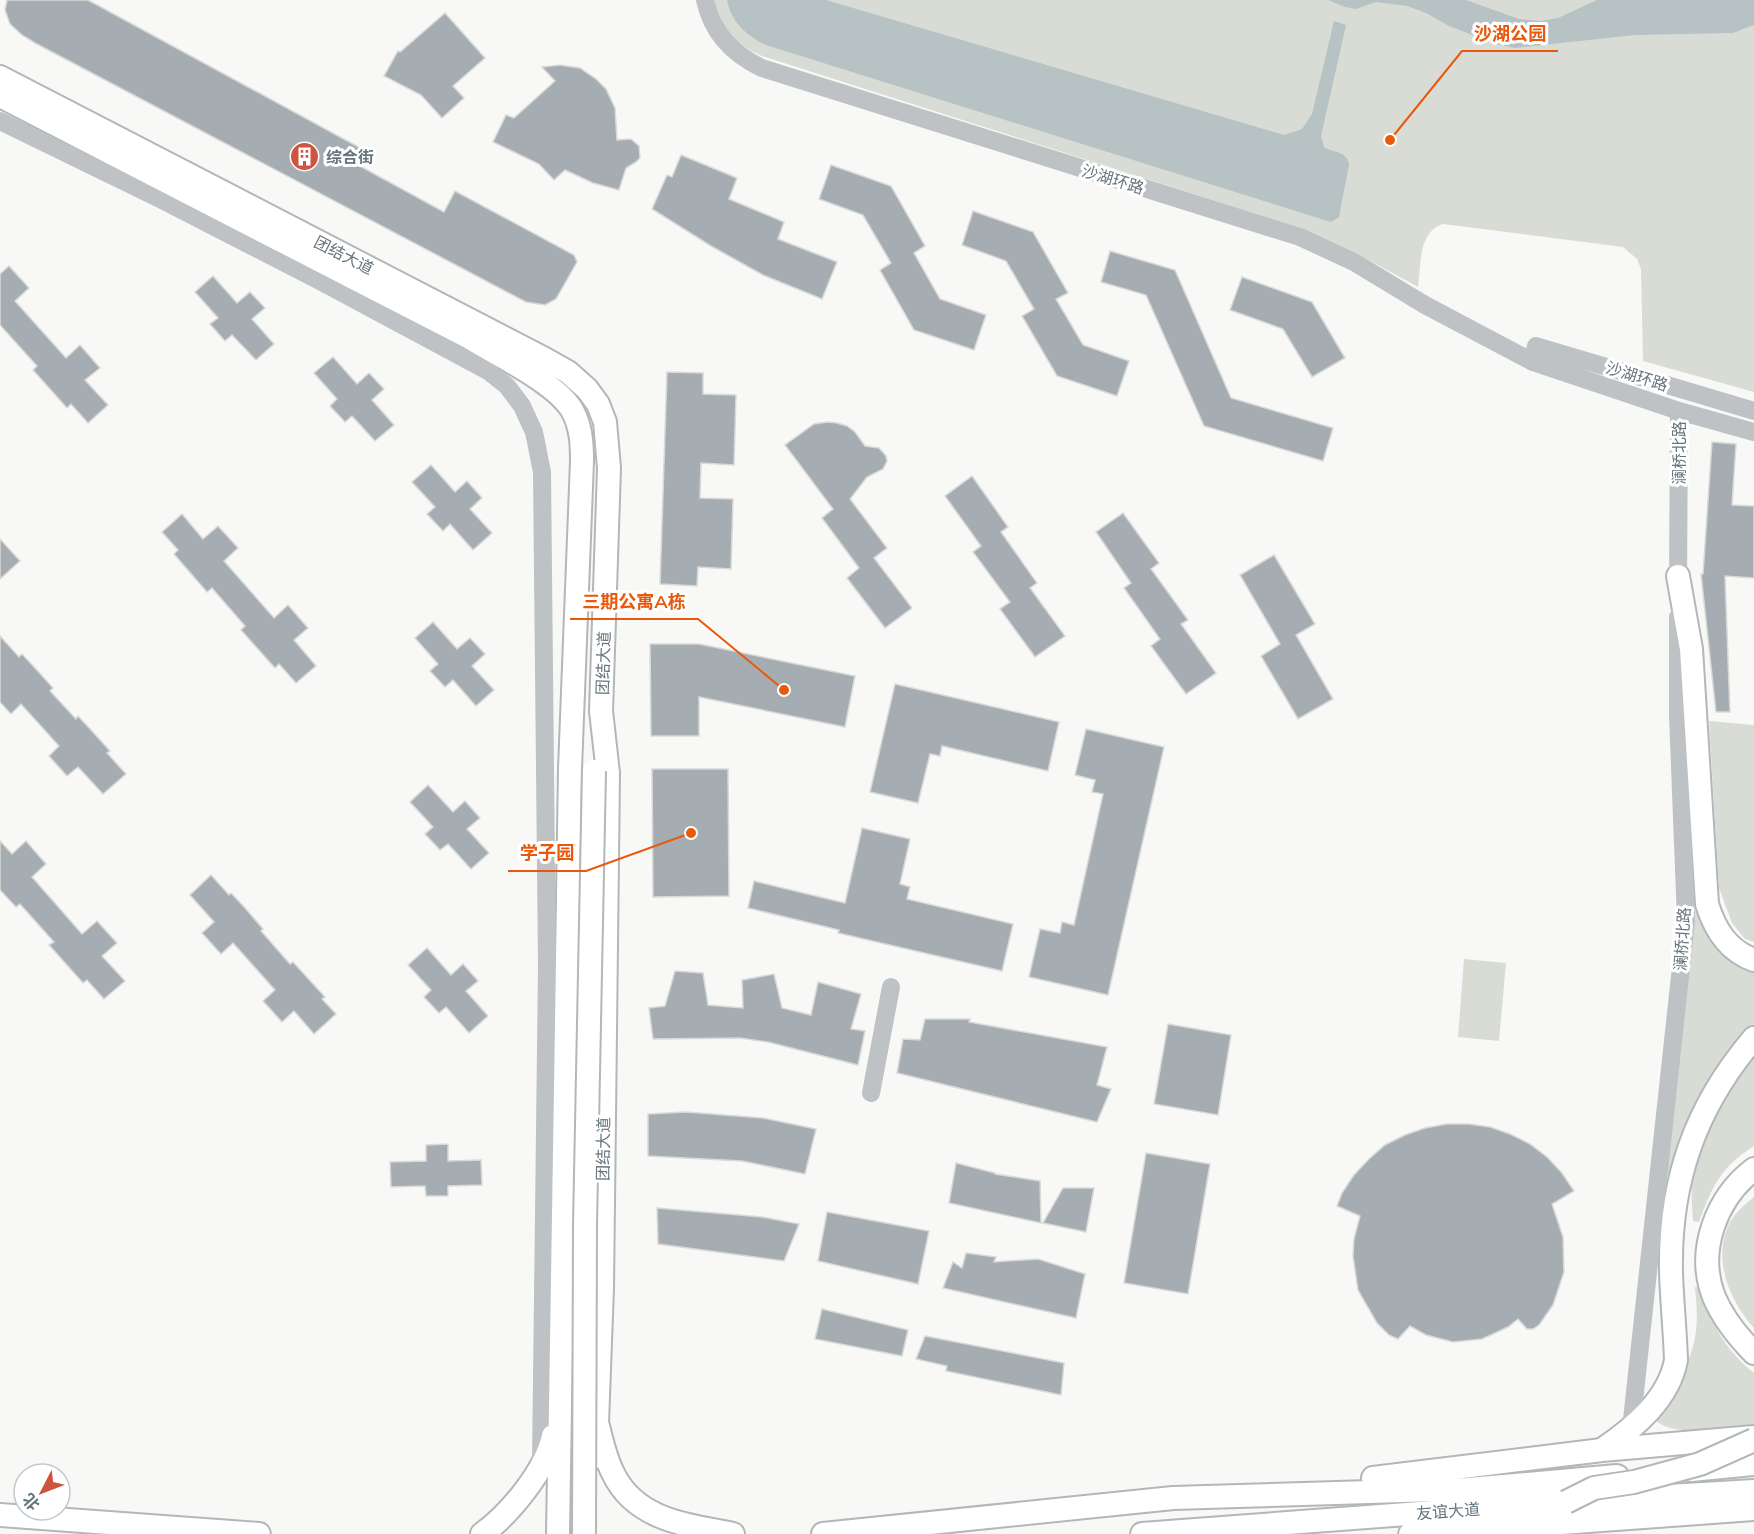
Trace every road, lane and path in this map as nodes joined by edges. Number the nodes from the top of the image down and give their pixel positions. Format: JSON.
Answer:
{"nodes":[{"id":1,"x":705,"y":0,"type":"edge"},
{"id":2,"x":0,"y":77,"type":"edge"},
{"id":3,"x":0,"y":96,"type":"edge"},
{"id":4,"x":0,"y":121,"type":"edge"},
{"id":5,"x":1533,"y":362,"type":"junction"},
{"id":6,"x":1679,"y":411,"type":"junction"},
{"id":7,"x":1754,"y":411,"type":"edge"},
{"id":8,"x":1754,"y":432,"type":"edge"},
{"id":9,"x":1678,"y":576,"type":"junction"},
{"id":10,"x":601,"y":711,"type":"junction"},
{"id":11,"x":570,"y":770,"type":"junction"},
{"id":12,"x":1754,"y":960,"type":"edge"},
{"id":13,"x":891,"y":987,"type":"dead end"},
{"id":14,"x":1754,"y":1038,"type":"edge"},
{"id":15,"x":871,"y":1093,"type":"dead end"},
{"id":16,"x":1754,"y":1169,"type":"edge"},
{"id":17,"x":1754,"y":1353,"type":"edge"},
{"id":18,"x":559,"y":1377,"type":"junction"},
{"id":19,"x":597,"y":1423,"type":"junction"},
{"id":20,"x":1631,"y":1429,"type":"junction"},
{"id":21,"x":1754,"y":1439,"type":"edge"},
{"id":22,"x":1602,"y":1450,"type":"junction"},
{"id":23,"x":1754,"y":1464,"type":"edge"},
{"id":24,"x":540,"y":1466,"type":"junction"},
{"id":25,"x":1754,"y":1491,"type":"edge"},
{"id":26,"x":1253,"y":1494,"type":"junction"},
{"id":27,"x":1566,"y":1502,"type":"junction"},
{"id":28,"x":1754,"y":1509,"type":"edge"},
{"id":29,"x":0,"y":1515,"type":"edge"},
{"id":30,"x":259,"y":1534,"type":"edge"},
{"id":31,"x":482,"y":1534,"type":"edge"},
{"id":32,"x":558,"y":1534,"type":"edge"},
{"id":33,"x":573,"y":1534,"type":"edge"},
{"id":34,"x":582,"y":1534,"type":"edge"},
{"id":35,"x":733,"y":1534,"type":"edge"},
{"id":36,"x":823,"y":1534,"type":"edge"},
{"id":37,"x":1142,"y":1534,"type":"edge"},
{"id":38,"x":1410,"y":1534,"type":"edge"}],
"edges":[{"from":1,"to":5,"type":"street","name":"沙湖环路"},
{"from":2,"to":10,"type":"main road","name":"团结大道"},
{"from":3,"to":11,"type":"main road","name":"团结大道"},
{"from":4,"to":24,"type":"street"},
{"from":5,"to":6,"type":"street","name":"沙湖环路"},
{"from":5,"to":7,"type":"street","name":"沙湖环路"},
{"from":6,"to":8,"type":"street","name":"沙湖环路"},
{"from":6,"to":9,"type":"street","name":"澜桥北路"},
{"from":9,"to":12,"type":"main road"},
{"from":9,"to":20,"type":"street","name":"澜桥北路"},
{"from":10,"to":19,"type":"main road","name":"团结大道"},
{"from":10,"to":34,"type":"main road","bridge":true},
{"from":11,"to":18,"type":"main road","name":"团结大道"},
{"from":11,"to":33,"type":"main road"},
{"from":13,"to":15,"type":"street"},
{"from":14,"to":20,"type":"main road"},
{"from":16,"to":17,"type":"main road"},
{"from":18,"to":24,"type":"main road"},
{"from":18,"to":32,"type":"main road","name":"团结大道"},
{"from":19,"to":34,"type":"main road","name":"团结大道"},
{"from":19,"to":35,"type":"main road"},
{"from":20,"to":22,"type":"main road"},
{"from":21,"to":22,"type":"main road","name":"友谊大道"},
{"from":21,"to":27,"type":"main road","bridge":true},
{"from":22,"to":26,"type":"main road","name":"友谊大道"},
{"from":23,"to":26,"type":"main road","name":"友谊大道"},
{"from":24,"to":31,"type":"main road"},
{"from":25,"to":27,"type":"main road","name":"友谊大道"},
{"from":26,"to":36,"type":"main road","name":"友谊大道"},
{"from":27,"to":37,"type":"main road","name":"友谊大道"},
{"from":28,"to":38,"type":"main road","name":"友谊大道"},
{"from":29,"to":30,"type":"main road"}]}
